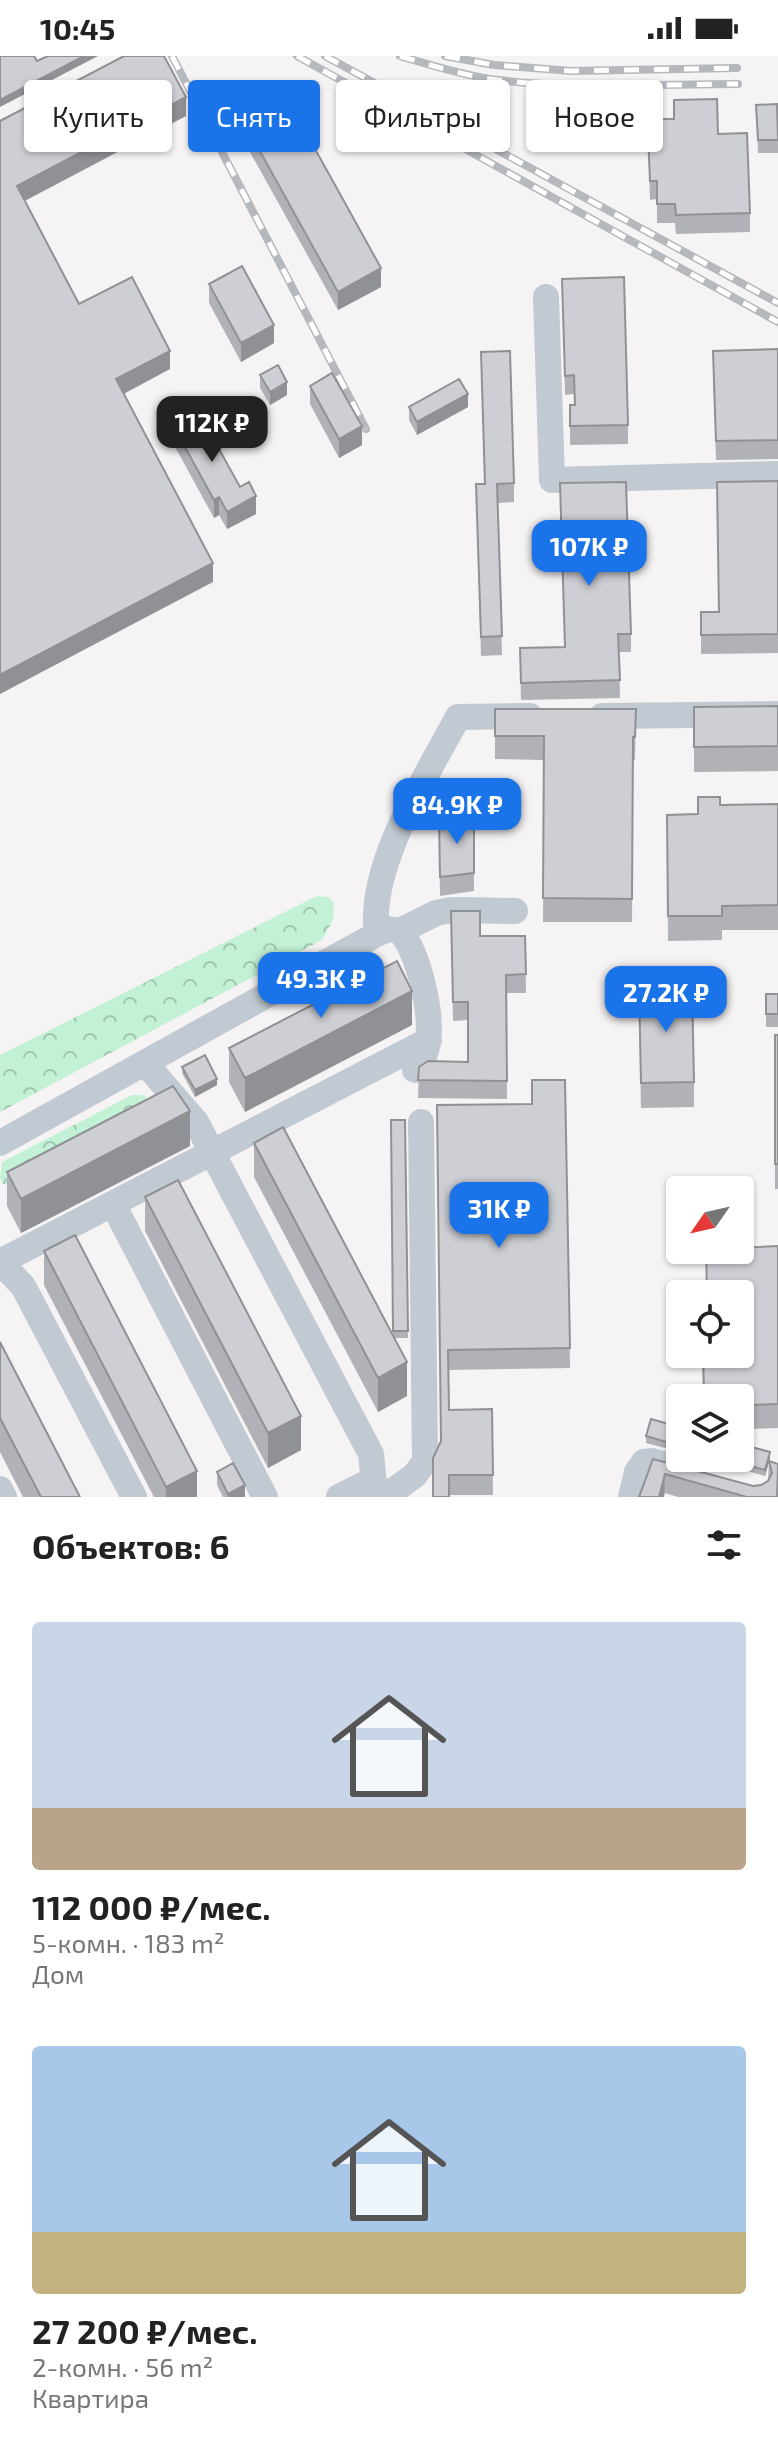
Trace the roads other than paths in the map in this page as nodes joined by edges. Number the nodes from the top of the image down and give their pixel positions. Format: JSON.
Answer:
{"nodes":[{"id":1,"x":546,"y":297,"type":"dead end"},
{"id":2,"x":778,"y":474,"type":"edge"},
{"id":3,"x":778,"y":714,"type":"edge"},
{"id":4,"x":515,"y":911,"type":"dead end"},
{"id":5,"x":388,"y":932,"type":"junction"},
{"id":6,"x":429,"y":1040,"type":"junction"},
{"id":7,"x":145,"y":1063,"type":"junction"},
{"id":8,"x":415,"y":1070,"type":"edge"},
{"id":9,"x":421,"y":1122,"type":"dead end"},
{"id":10,"x":0,"y":1143,"type":"edge"},
{"id":11,"x":212,"y":1152,"type":"junction"},
{"id":12,"x":113,"y":1204,"type":"junction"},
{"id":13,"x":0,"y":1262,"type":"edge"},
{"id":14,"x":712,"y":1477,"type":"edge"},
{"id":15,"x":0,"y":1489,"type":"edge"},
{"id":16,"x":379,"y":1490,"type":"edge"},
{"id":17,"x":4,"y":1497,"type":"edge"},
{"id":18,"x":134,"y":1497,"type":"edge"},
{"id":19,"x":265,"y":1497,"type":"edge"},
{"id":20,"x":339,"y":1497,"type":"edge"},
{"id":21,"x":631,"y":1497,"type":"edge"}],
"edges":[{"from":1,"to":2,"type":"street"},
{"from":3,"to":5,"type":"street"},
{"from":4,"to":5,"type":"street"},
{"from":5,"to":6,"type":"street"},
{"from":5,"to":7,"type":"street"},
{"from":6,"to":8,"type":"street"},
{"from":6,"to":11,"type":"street"},
{"from":7,"to":10,"type":"street"},
{"from":7,"to":11,"type":"street"},
{"from":9,"to":16,"type":"street"},
{"from":11,"to":12,"type":"street"},
{"from":11,"to":16,"type":"street"},
{"from":12,"to":13,"type":"street"},
{"from":12,"to":19,"type":"street"},
{"from":13,"to":18,"type":"street"},
{"from":14,"to":21,"type":"street"},
{"from":15,"to":17,"type":"street"},
{"from":16,"to":20,"type":"street"}]}
